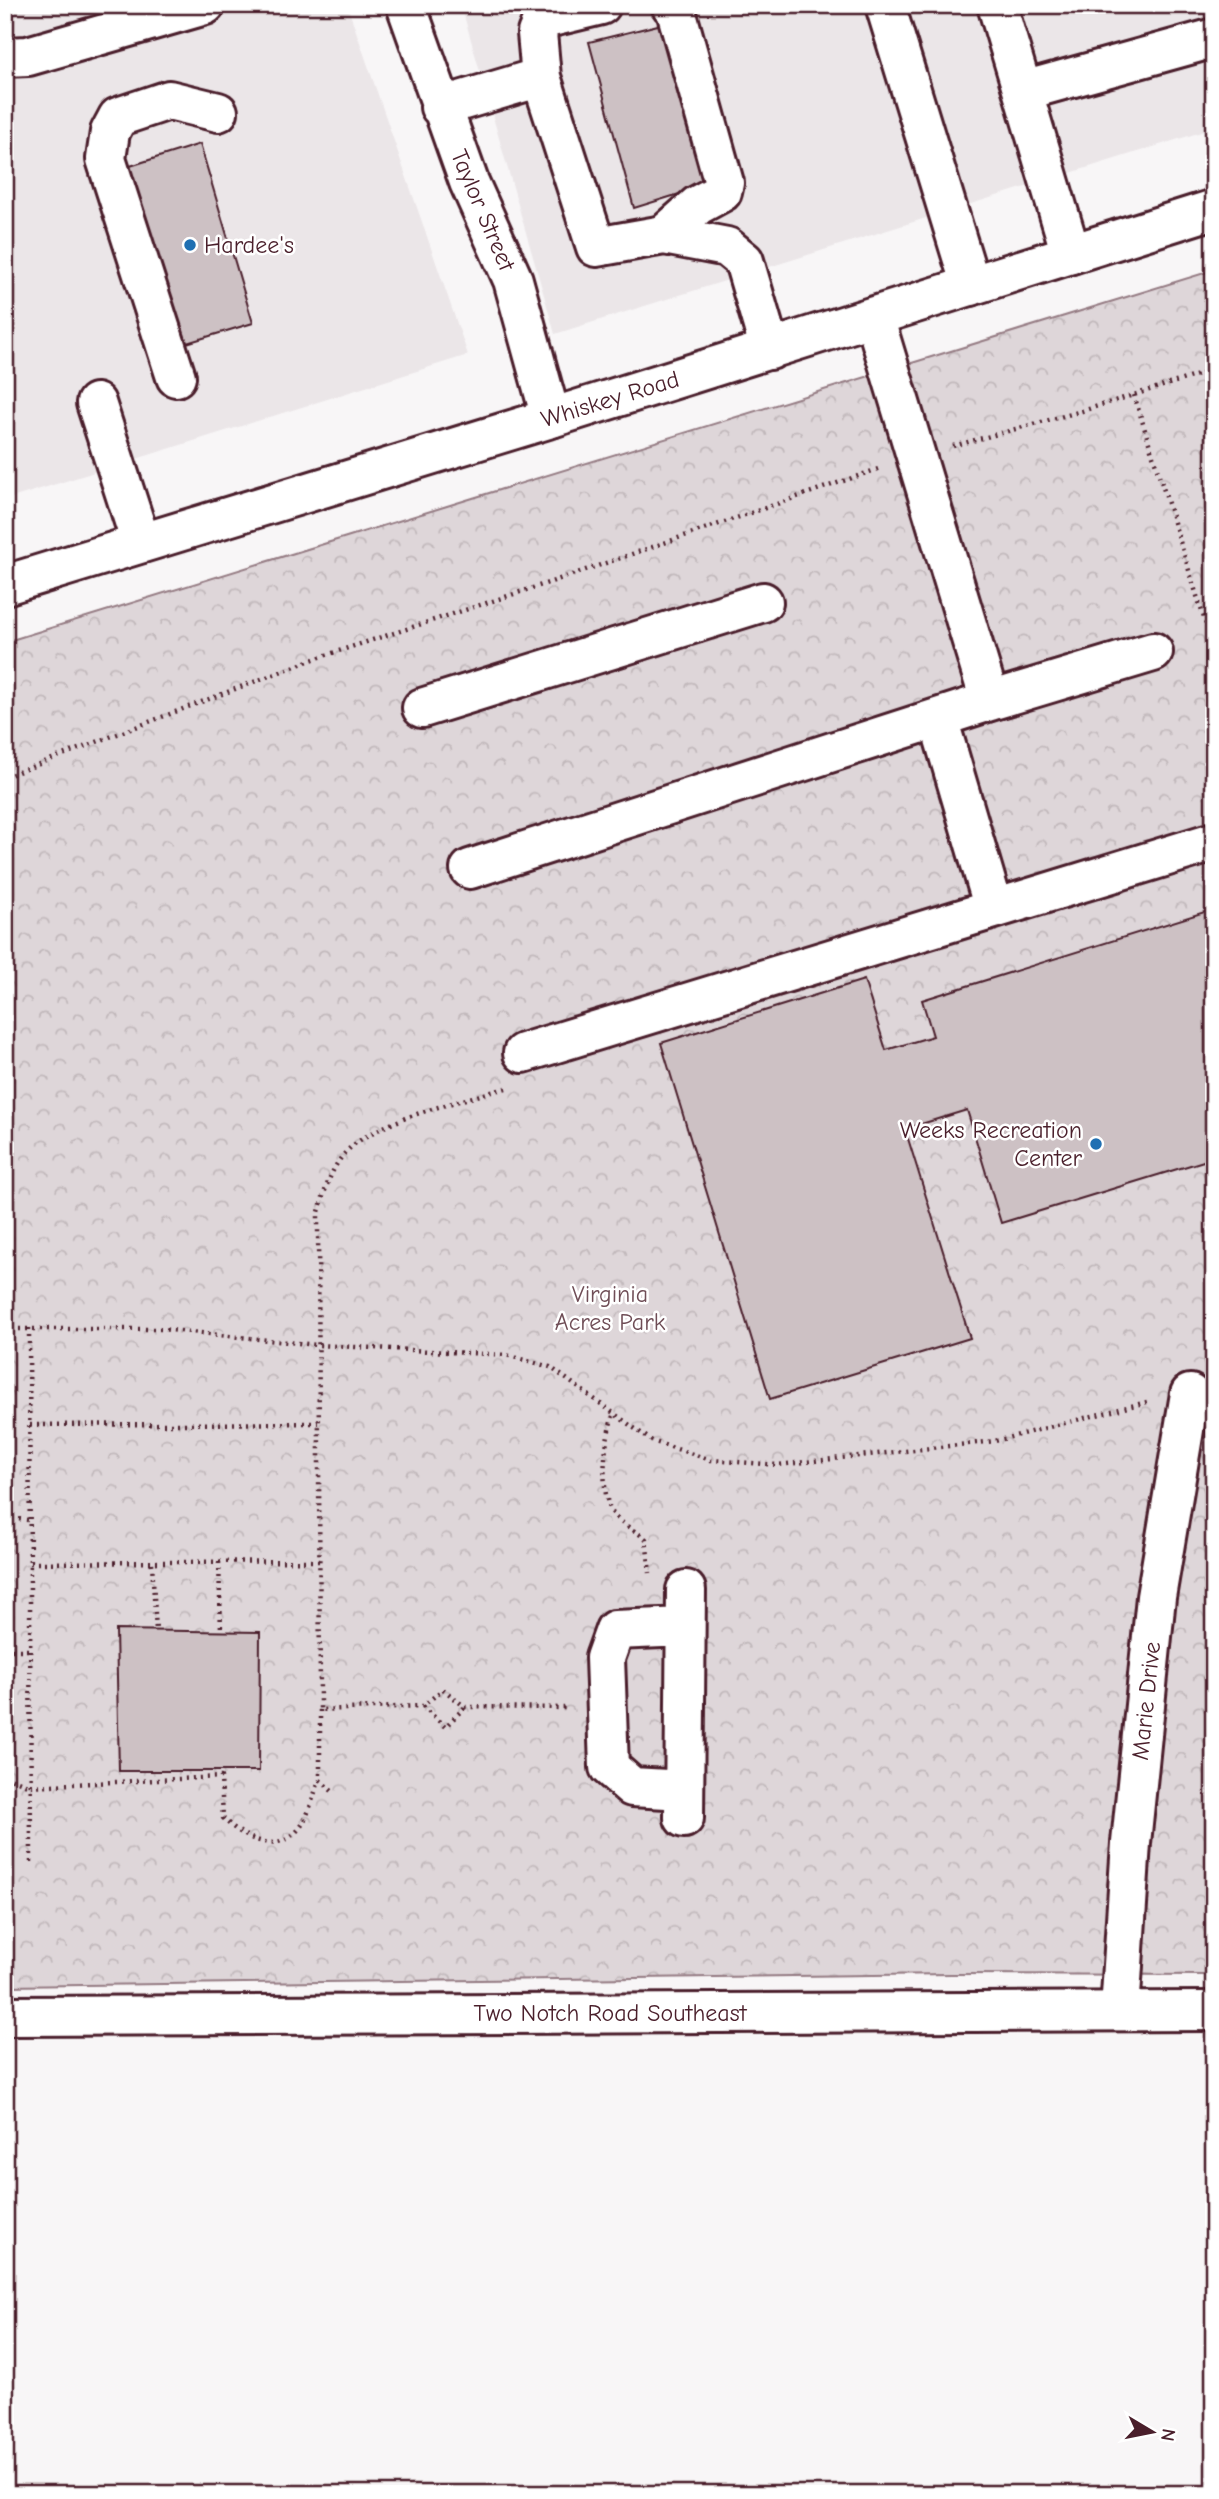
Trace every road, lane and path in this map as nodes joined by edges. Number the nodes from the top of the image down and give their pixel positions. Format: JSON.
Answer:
{"nodes":[{"id":1,"x":205,"y":5,"type":"edge"},
{"id":2,"x":406,"y":5,"type":"edge"},
{"id":3,"x":601,"y":5,"type":"edge"},
{"id":4,"x":671,"y":5,"type":"edge"},
{"id":5,"x":885,"y":5,"type":"edge"},
{"id":6,"x":997,"y":5,"type":"edge"},
{"id":7,"x":1214,"y":38,"type":"edge"},
{"id":8,"x":5,"y":57,"type":"edge"},
{"id":9,"x":541,"y":77,"type":"junction"},
{"id":10,"x":1023,"y":91,"type":"junction"},
{"id":11,"x":440,"y":107,"type":"junction"},
{"id":12,"x":218,"y":112,"type":"dead end"},
{"id":13,"x":1214,"y":209,"type":"edge"},
{"id":14,"x":664,"y":236,"type":"junction"},
{"id":15,"x":1071,"y":254,"type":"junction"},
{"id":16,"x":971,"y":286,"type":"junction"},
{"id":17,"x":874,"y":317,"type":"junction"},
{"id":18,"x":769,"y":350,"type":"junction"},
{"id":19,"x":1214,"y":370,"type":"edge"},
{"id":20,"x":176,"y":377,"type":"dead end"},
{"id":21,"x":1134,"y":395,"type":"junction"},
{"id":22,"x":96,"y":403,"type":"dead end"},
{"id":23,"x":551,"y":418,"type":"junction"},
{"id":24,"x":917,"y":456,"type":"junction"},
{"id":25,"x":141,"y":544,"type":"junction"},
{"id":26,"x":5,"y":585,"type":"edge"},
{"id":27,"x":763,"y":602,"type":"dead end"},
{"id":28,"x":1214,"y":650,"type":"edge"},
{"id":29,"x":1153,"y":652,"type":"dead end"},
{"id":30,"x":989,"y":701,"type":"junction"},
{"id":31,"x":422,"y":708,"type":"dead end"},
{"id":32,"x":937,"y":718,"type":"junction"},
{"id":33,"x":5,"y":776,"type":"edge"},
{"id":34,"x":1210,"y":843,"type":"dead end"},
{"id":35,"x":470,"y":869,"type":"dead end"},
{"id":36,"x":994,"y":909,"type":"junction"},
{"id":37,"x":520,"y":1069,"type":"joint"},
{"id":38,"x":29,"y":1328,"type":"junction"},
{"id":39,"x":5,"y":1329,"type":"edge"},
{"id":40,"x":317,"y":1345,"type":"junction"},
{"id":41,"x":1190,"y":1394,"type":"joint"},
{"id":42,"x":318,"y":1423,"type":"junction"},
{"id":43,"x":30,"y":1424,"type":"junction"},
{"id":44,"x":5,"y":1518,"type":"edge"},
{"id":45,"x":30,"y":1520,"type":"junction"},
{"id":46,"x":319,"y":1561,"type":"junction"},
{"id":47,"x":219,"y":1562,"type":"junction"},
{"id":48,"x":30,"y":1563,"type":"junction"},
{"id":49,"x":152,"y":1563,"type":"junction"},
{"id":50,"x":156,"y":1631,"type":"dead end"},
{"id":51,"x":221,"y":1631,"type":"dead end"},
{"id":52,"x":5,"y":1650,"type":"edge"},
{"id":53,"x":30,"y":1650,"type":"junction"},
{"id":54,"x":423,"y":1706,"type":"junction"},
{"id":55,"x":465,"y":1707,"type":"junction"},
{"id":56,"x":576,"y":1708,"type":"dead end"},
{"id":57,"x":320,"y":1710,"type":"junction"},
{"id":58,"x":210,"y":1771,"type":"dead end"},
{"id":59,"x":5,"y":1776,"type":"edge"},
{"id":60,"x":210,"y":1778,"type":"junction"},
{"id":61,"x":320,"y":1780,"type":"junction"},
{"id":62,"x":30,"y":1786,"type":"junction"},
{"id":63,"x":333,"y":1792,"type":"dead end"},
{"id":64,"x":684,"y":1804,"type":"joint"},
{"id":65,"x":31,"y":1864,"type":"dead end"},
{"id":66,"x":1120,"y":2011,"type":"junction"},
{"id":67,"x":1214,"y":2011,"type":"edge"},
{"id":68,"x":5,"y":2016,"type":"edge"}],
"edges":[{"from":1,"to":8,"type":"street"},
{"from":2,"to":11,"type":"street","name":"Taylor Street"},
{"from":3,"to":9,"type":"street"},
{"from":4,"to":14,"type":"street"},
{"from":5,"to":16,"type":"street"},
{"from":6,"to":10,"type":"street"},
{"from":7,"to":10,"type":"street"},
{"from":9,"to":11,"type":"street"},
{"from":9,"to":14,"type":"street"},
{"from":10,"to":15,"type":"street"},
{"from":11,"to":23,"type":"street","name":"Taylor Street"},
{"from":12,"to":20,"type":"street"},
{"from":13,"to":15,"type":"street","name":"Whiskey Road"},
{"from":14,"to":18,"type":"street"},
{"from":15,"to":16,"type":"street","name":"Whiskey Road"},
{"from":16,"to":17,"type":"street","name":"Whiskey Road"},
{"from":17,"to":18,"type":"street","name":"Whiskey Road"},
{"from":17,"to":24,"type":"street"},
{"from":18,"to":23,"type":"street","name":"Whiskey Road"},
{"from":19,"to":21,"type":"path"},
{"from":21,"to":24,"type":"path"},
{"from":21,"to":28,"type":"path"},
{"from":22,"to":25,"type":"street"},
{"from":23,"to":25,"type":"street","name":"Whiskey Road"},
{"from":24,"to":30,"type":"street"},
{"from":24,"to":33,"type":"path"},
{"from":25,"to":26,"type":"street","name":"Whiskey Road"},
{"from":27,"to":31,"type":"street"},
{"from":29,"to":30,"type":"street"},
{"from":30,"to":32,"type":"street"},
{"from":32,"to":35,"type":"street"},
{"from":32,"to":36,"type":"street"},
{"from":34,"to":36,"type":"street"},
{"from":36,"to":37,"type":"street"},
{"from":37,"to":40,"type":"path"},
{"from":38,"to":39,"type":"path"},
{"from":38,"to":40,"type":"path"},
{"from":38,"to":43,"type":"path"},
{"from":40,"to":41,"type":"path"},
{"from":40,"to":42,"type":"path"},
{"from":41,"to":66,"type":"street","name":"Marie Drive"},
{"from":42,"to":43,"type":"path"},
{"from":42,"to":46,"type":"path"},
{"from":43,"to":45,"type":"path"},
{"from":44,"to":45,"type":"path"},
{"from":45,"to":48,"type":"path"},
{"from":46,"to":47,"type":"path"},
{"from":46,"to":57,"type":"path"},
{"from":47,"to":49,"type":"path"},
{"from":47,"to":51,"type":"path"},
{"from":48,"to":49,"type":"path"},
{"from":48,"to":53,"type":"path"},
{"from":49,"to":50,"type":"path"},
{"from":52,"to":53,"type":"path"},
{"from":53,"to":62,"type":"path"},
{"from":54,"to":55,"type":"path"},
{"from":54,"to":55,"type":"path"},
{"from":54,"to":57,"type":"path"},
{"from":55,"to":56,"type":"path"},
{"from":57,"to":61,"type":"path"},
{"from":58,"to":60,"type":"path"},
{"from":59,"to":62,"type":"path"},
{"from":60,"to":61,"type":"path"},
{"from":60,"to":62,"type":"path"},
{"from":61,"to":63,"type":"path"},
{"from":62,"to":65,"type":"path"},
{"from":64,"to":64,"type":"street"},
{"from":66,"to":67,"type":"street","name":"Two Notch Road Southeast"},
{"from":66,"to":68,"type":"street","name":"Two Notch Road Southeast"}]}
